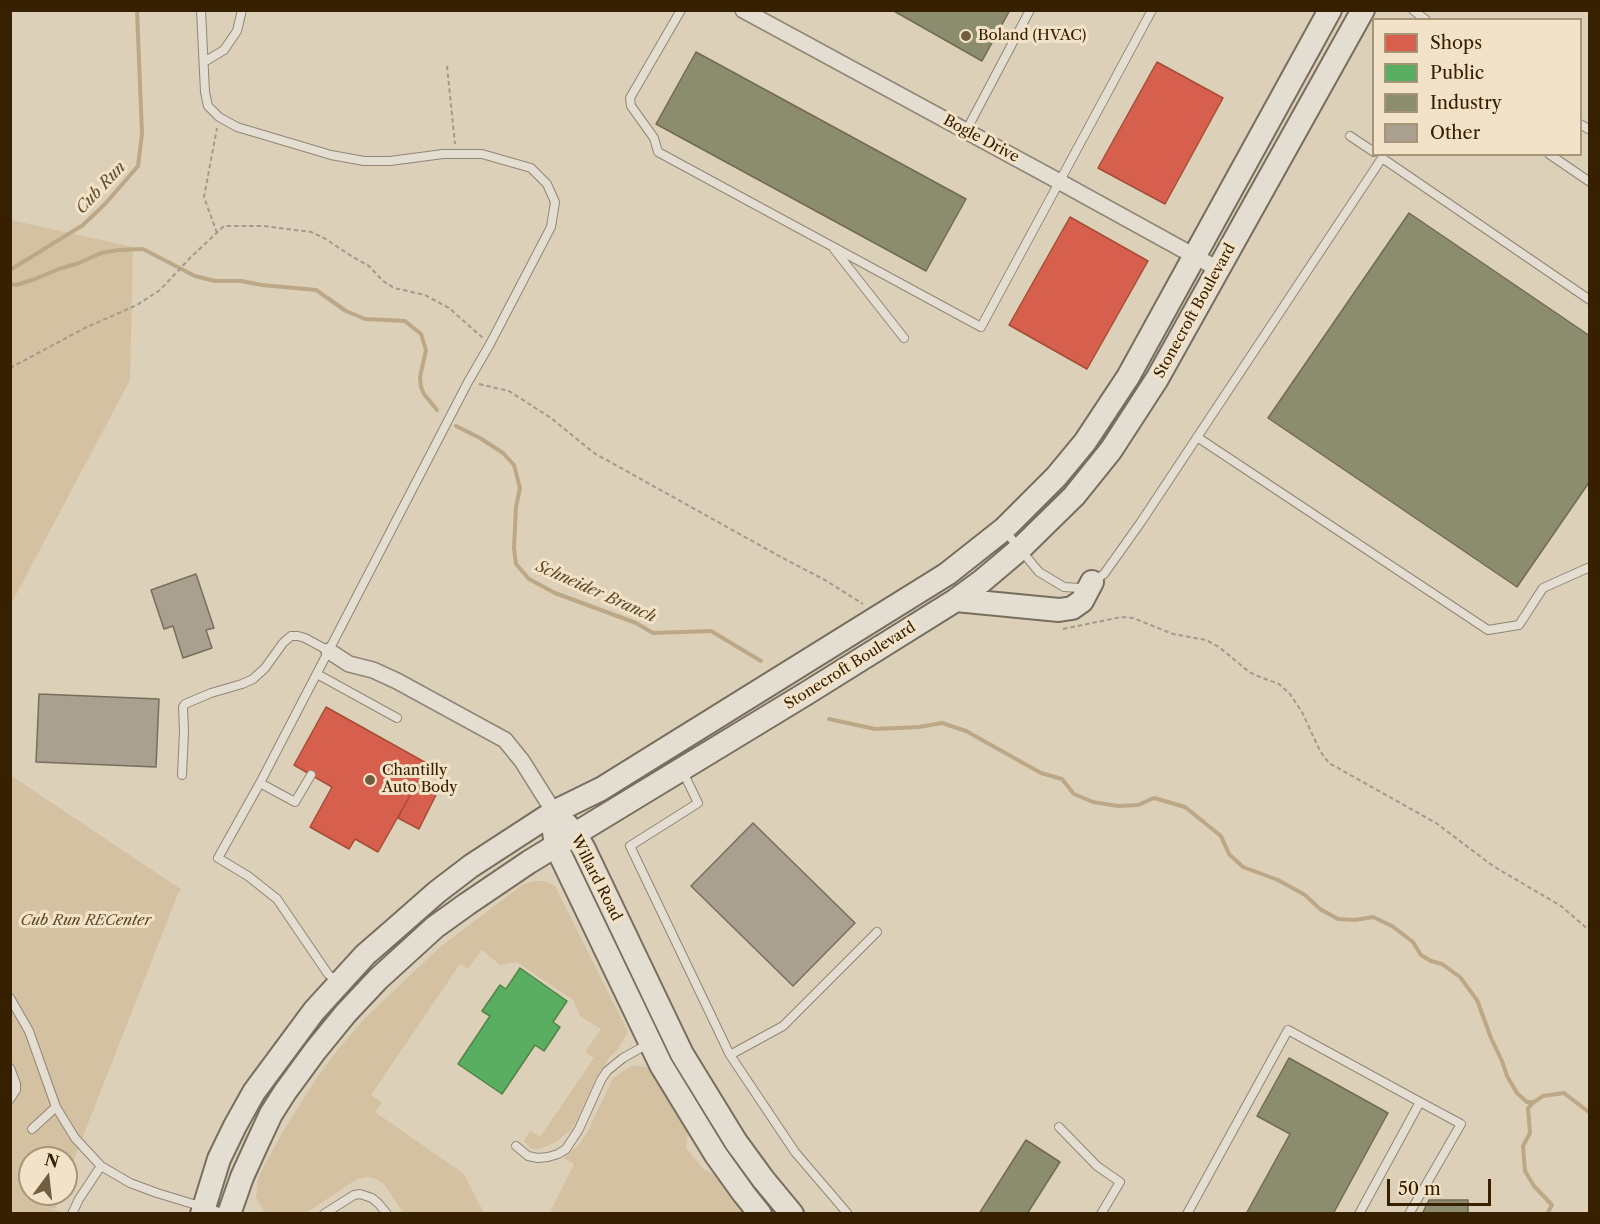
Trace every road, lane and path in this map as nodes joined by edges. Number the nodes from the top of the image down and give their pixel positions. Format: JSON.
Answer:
{"nodes":[{"id":1,"x":201,"y":10,"type":"edge"},
{"id":2,"x":242,"y":10,"type":"edge"},
{"id":3,"x":681,"y":10,"type":"edge"},
{"id":4,"x":743,"y":10,"type":"edge"},
{"id":5,"x":1030,"y":10,"type":"edge"},
{"id":6,"x":1152,"y":10,"type":"edge"},
{"id":7,"x":1330,"y":10,"type":"edge"},
{"id":8,"x":1362,"y":10,"type":"edge"},
{"id":9,"x":204,"y":62,"type":"junction"},
{"id":10,"x":447,"y":66,"type":"dead end"},
{"id":11,"x":219,"y":117,"type":"junction"},
{"id":12,"x":966,"y":131,"type":"junction"},
{"id":13,"x":1350,"y":136,"type":"dead end"},
{"id":14,"x":455,"y":140,"type":"dead end"},
{"id":15,"x":1372,"y":151,"type":"edge"},
{"id":16,"x":1380,"y":156,"type":"edge"},
{"id":17,"x":1552,"y":156,"type":"edge"},
{"id":18,"x":1060,"y":182,"type":"junction"},
{"id":19,"x":1590,"y":182,"type":"edge"},
{"id":20,"x":217,"y":233,"type":"junction"},
{"id":21,"x":831,"y":246,"type":"junction"},
{"id":22,"x":1195,"y":255,"type":"junction"},
{"id":23,"x":1218,"y":269,"type":"junction"},
{"id":24,"x":1590,"y":300,"type":"edge"},
{"id":25,"x":904,"y":338,"type":"dead end"},
{"id":26,"x":490,"y":344,"type":"junction"},
{"id":27,"x":10,"y":368,"type":"edge"},
{"id":28,"x":468,"y":382,"type":"junction"},
{"id":29,"x":1197,"y":437,"type":"junction"},
{"id":30,"x":1004,"y":529,"type":"junction"},
{"id":31,"x":1021,"y":548,"type":"junction"},
{"id":32,"x":1590,"y":567,"type":"edge"},
{"id":33,"x":1092,"y":582,"type":"junction"},
{"id":34,"x":956,"y":600,"type":"junction"},
{"id":35,"x":870,"y":609,"type":"dead end"},
{"id":36,"x":1059,"y":629,"type":"dead end"},
{"id":37,"x":329,"y":651,"type":"junction"},
{"id":38,"x":317,"y":674,"type":"junction"},
{"id":39,"x":397,"y":718,"type":"dead end"},
{"id":40,"x":682,"y":768,"type":"junction"},
{"id":41,"x":182,"y":775,"type":"dead end"},
{"id":42,"x":311,"y":775,"type":"dead end"},
{"id":43,"x":260,"y":783,"type":"junction"},
{"id":44,"x":554,"y":812,"type":"junction"},
{"id":45,"x":566,"y":840,"type":"junction"},
{"id":46,"x":1590,"y":931,"type":"edge"},
{"id":47,"x":877,"y":932,"type":"dead end"},
{"id":48,"x":339,"y":982,"type":"junction"},
{"id":49,"x":10,"y":998,"type":"edge"},
{"id":50,"x":650,"y":1043,"type":"junction"},
{"id":51,"x":730,"y":1055,"type":"junction"},
{"id":52,"x":10,"y":1068,"type":"edge"},
{"id":53,"x":10,"y":1099,"type":"edge"},
{"id":54,"x":1420,"y":1102,"type":"junction"},
{"id":55,"x":56,"y":1107,"type":"junction"},
{"id":56,"x":1059,"y":1127,"type":"dead end"},
{"id":57,"x":32,"y":1129,"type":"dead end"},
{"id":58,"x":516,"y":1146,"type":"dead end"},
{"id":59,"x":101,"y":1166,"type":"junction"},
{"id":60,"x":203,"y":1210,"type":"edge"},
{"id":61,"x":72,"y":1214,"type":"edge"},
{"id":62,"x":227,"y":1214,"type":"edge"},
{"id":63,"x":324,"y":1214,"type":"edge"},
{"id":64,"x":387,"y":1214,"type":"edge"},
{"id":65,"x":760,"y":1214,"type":"edge"},
{"id":66,"x":792,"y":1214,"type":"edge"},
{"id":67,"x":848,"y":1214,"type":"edge"},
{"id":68,"x":1101,"y":1214,"type":"edge"},
{"id":69,"x":1187,"y":1214,"type":"edge"},
{"id":70,"x":1359,"y":1214,"type":"edge"},
{"id":71,"x":1409,"y":1214,"type":"edge"}],
"edges":[{"from":1,"to":9,"type":"lane"},
{"from":2,"to":9,"type":"lane"},
{"from":3,"to":21,"type":"lane"},
{"from":4,"to":12,"type":"street","name":"Bogle Drive"},
{"from":5,"to":12,"type":"lane"},
{"from":6,"to":18,"type":"lane"},
{"from":7,"to":22,"type":"main road","name":"Stonecroft Boulevard"},
{"from":8,"to":23,"type":"main road","name":"Stonecroft Boulevard"},
{"from":9,"to":11,"type":"lane"},
{"from":10,"to":14,"type":"path"},
{"from":11,"to":20,"type":"path"},
{"from":11,"to":26,"type":"lane"},
{"from":12,"to":18,"type":"street","name":"Bogle Drive"},
{"from":13,"to":15,"type":"lane"},
{"from":16,"to":24,"type":"lane"},
{"from":16,"to":29,"type":"lane"},
{"from":17,"to":19,"type":"lane"},
{"from":18,"to":21,"type":"lane"},
{"from":18,"to":22,"type":"street","name":"Bogle Drive"},
{"from":20,"to":26,"type":"path"},
{"from":20,"to":27,"type":"path"},
{"from":21,"to":25,"type":"lane"},
{"from":22,"to":23,"type":"street","name":"Bogle Drive"},
{"from":22,"to":30,"type":"main road","name":"Stonecroft Boulevard"},
{"from":23,"to":31,"type":"main road","name":"Stonecroft Boulevard"},
{"from":26,"to":28,"type":"lane"},
{"from":28,"to":35,"type":"path"},
{"from":28,"to":37,"type":"lane"},
{"from":29,"to":32,"type":"lane"},
{"from":29,"to":33,"type":"lane"},
{"from":30,"to":31,"type":"lane"},
{"from":30,"to":44,"type":"main road","name":"Stonecroft Boulevard"},
{"from":31,"to":33,"type":"lane"},
{"from":31,"to":34,"type":"main road","name":"Stonecroft Boulevard"},
{"from":33,"to":34,"type":"main road"},
{"from":34,"to":40,"type":"main road","name":"Stonecroft Boulevard"},
{"from":36,"to":46,"type":"path"},
{"from":37,"to":38,"type":"lane"},
{"from":37,"to":41,"type":"lane"},
{"from":37,"to":44,"type":"street"},
{"from":38,"to":39,"type":"lane"},
{"from":38,"to":43,"type":"lane"},
{"from":40,"to":45,"type":"main road","name":"Stonecroft Boulevard"},
{"from":40,"to":51,"type":"lane"},
{"from":42,"to":43,"type":"lane"},
{"from":43,"to":48,"type":"lane"},
{"from":44,"to":45,"type":"main road","name":"Willard Road"},
{"from":44,"to":48,"type":"main road","name":"Stonecroft Boulevard"},
{"from":45,"to":50,"type":"main road","name":"Willard Road"},
{"from":45,"to":62,"type":"main road","name":"Stonecroft Boulevard"},
{"from":45,"to":66,"type":"main road","name":"Willard Road"},
{"from":47,"to":51,"type":"lane"},
{"from":48,"to":60,"type":"main road","name":"Stonecroft Boulevard"},
{"from":49,"to":55,"type":"lane"},
{"from":50,"to":58,"type":"lane"},
{"from":50,"to":65,"type":"main road","name":"Willard Road"},
{"from":51,"to":67,"type":"lane"},
{"from":52,"to":53,"type":"lane"},
{"from":54,"to":69,"type":"lane"},
{"from":54,"to":70,"type":"lane"},
{"from":54,"to":71,"type":"lane"},
{"from":55,"to":57,"type":"lane"},
{"from":55,"to":59,"type":"lane"},
{"from":56,"to":68,"type":"lane"},
{"from":59,"to":60,"type":"lane"},
{"from":59,"to":61,"type":"lane"},
{"from":60,"to":62,"type":"lane"},
{"from":63,"to":64,"type":"lane"}]}
